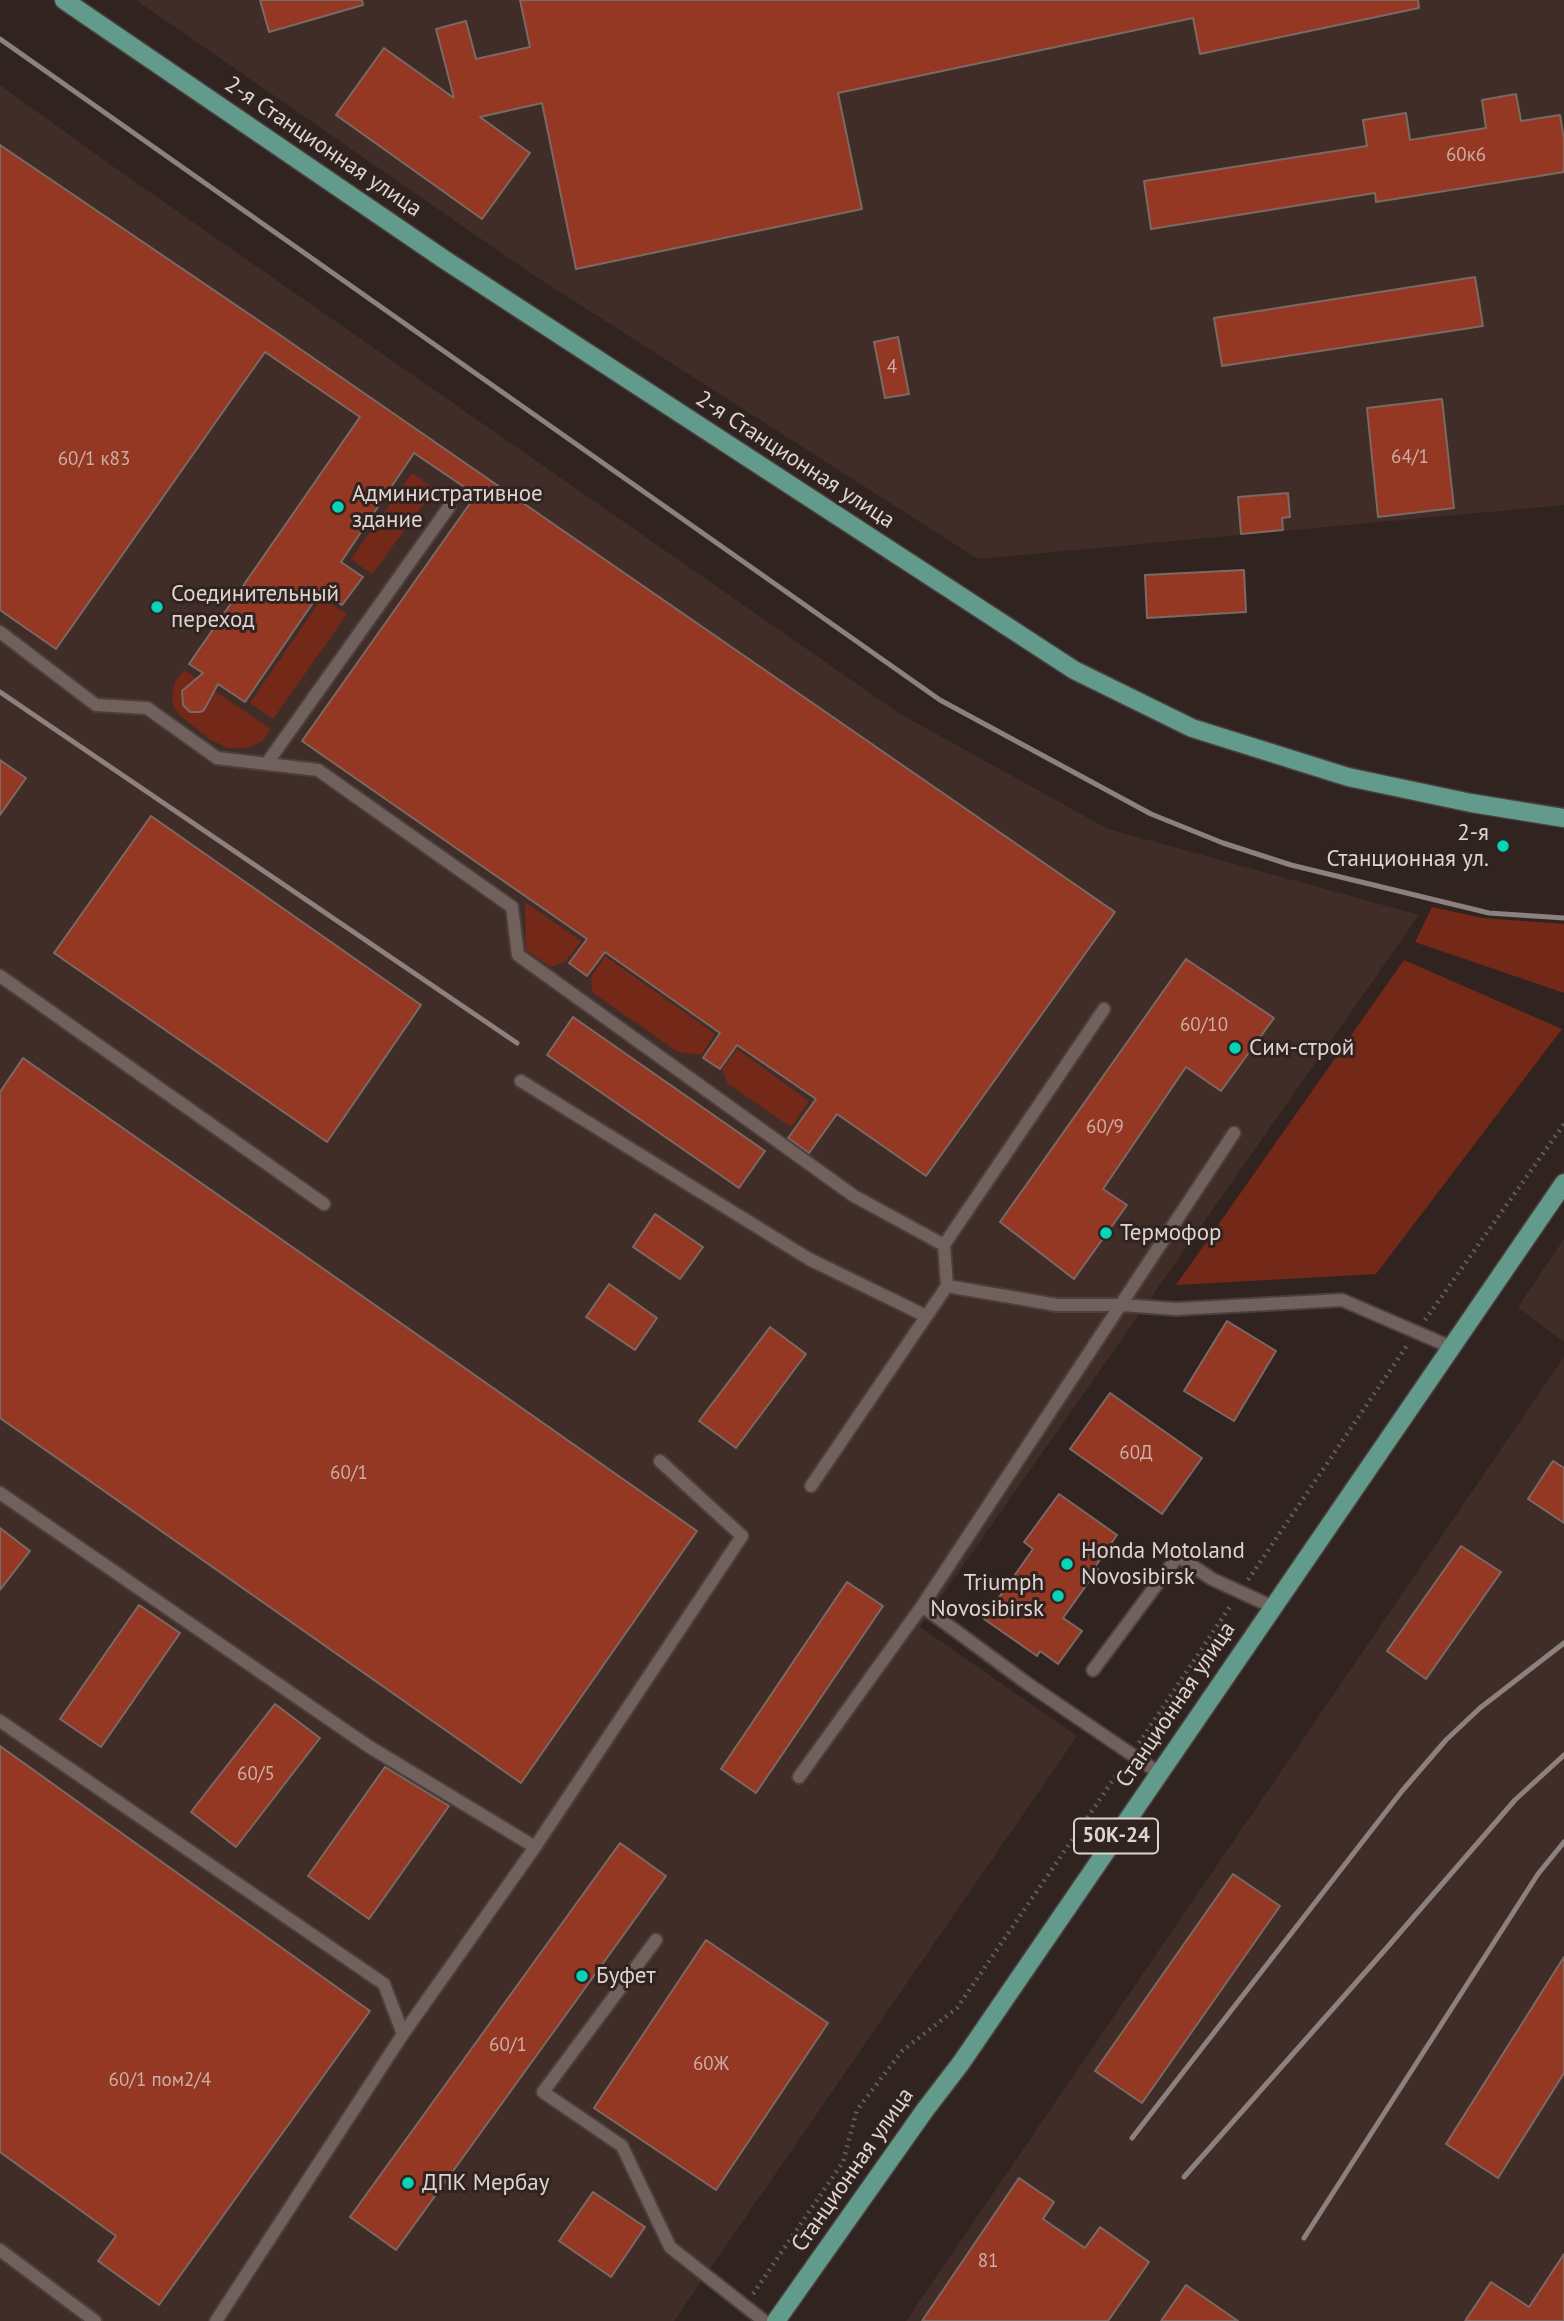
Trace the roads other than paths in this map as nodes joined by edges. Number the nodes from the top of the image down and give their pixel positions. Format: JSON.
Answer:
{"nodes":[{"id":1,"x":64,"y":0,"type":"edge"},
{"id":2,"x":449,"y":507,"type":"dead end"},
{"id":3,"x":0,"y":632,"type":"edge"},
{"id":4,"x":267,"y":763,"type":"junction"},
{"id":5,"x":1564,"y":818,"type":"edge"},
{"id":6,"x":0,"y":976,"type":"edge"},
{"id":7,"x":1104,"y":1009,"type":"dead end"},
{"id":8,"x":521,"y":1081,"type":"dead end"},
{"id":9,"x":1234,"y":1133,"type":"dead end"},
{"id":10,"x":1564,"y":1183,"type":"edge"},
{"id":11,"x":324,"y":1204,"type":"dead end"},
{"id":12,"x":944,"y":1245,"type":"junction"},
{"id":13,"x":947,"y":1286,"type":"junction"},
{"id":14,"x":1122,"y":1305,"type":"junction"},
{"id":15,"x":926,"y":1316,"type":"junction"},
{"id":16,"x":1451,"y":1347,"type":"junction"},
{"id":17,"x":660,"y":1461,"type":"dead end"},
{"id":18,"x":811,"y":1486,"type":"dead end"},
{"id":19,"x":0,"y":1493,"type":"edge"},
{"id":20,"x":922,"y":1606,"type":"junction"},
{"id":21,"x":1273,"y":1606,"type":"junction"},
{"id":22,"x":1093,"y":1670,"type":"dead end"},
{"id":23,"x":0,"y":1721,"type":"edge"},
{"id":24,"x":1160,"y":1773,"type":"junction"},
{"id":25,"x":799,"y":1777,"type":"dead end"},
{"id":26,"x":534,"y":1847,"type":"junction"},
{"id":27,"x":656,"y":1940,"type":"dead end"},
{"id":28,"x":404,"y":2034,"type":"junction"},
{"id":29,"x":0,"y":2250,"type":"edge"},
{"id":30,"x":95,"y":2321,"type":"edge"},
{"id":31,"x":216,"y":2321,"type":"edge"},
{"id":32,"x":764,"y":2321,"type":"edge"},
{"id":33,"x":776,"y":2321,"type":"edge"}],
"edges":[{"from":1,"to":5,"type":"main road","name":"2-я Станционная улица"},
{"from":2,"to":4,"type":"lane"},
{"from":3,"to":4,"type":"lane"},
{"from":4,"to":12,"type":"lane"},
{"from":6,"to":11,"type":"lane"},
{"from":7,"to":12,"type":"lane"},
{"from":8,"to":15,"type":"lane"},
{"from":9,"to":14,"type":"lane"},
{"from":10,"to":16,"type":"main road","name":"Станционная улица","number":"50К-24"},
{"from":12,"to":13,"type":"lane"},
{"from":13,"to":14,"type":"lane"},
{"from":13,"to":15,"type":"lane"},
{"from":14,"to":16,"type":"lane"},
{"from":14,"to":20,"type":"lane"},
{"from":15,"to":18,"type":"lane"},
{"from":16,"to":21,"type":"main road","name":"Станционная улица","number":"50К-24"},
{"from":17,"to":26,"type":"lane"},
{"from":19,"to":26,"type":"lane"},
{"from":20,"to":24,"type":"lane"},
{"from":20,"to":25,"type":"lane"},
{"from":21,"to":22,"type":"lane"},
{"from":21,"to":24,"type":"main road","name":"Станционная улица","number":"50К-24"},
{"from":23,"to":28,"type":"lane"},
{"from":24,"to":33,"type":"main road","name":"Станционная улица","number":"50К-24"},
{"from":26,"to":28,"type":"lane"},
{"from":27,"to":32,"type":"lane"},
{"from":28,"to":31,"type":"lane"},
{"from":29,"to":30,"type":"lane"}]}
